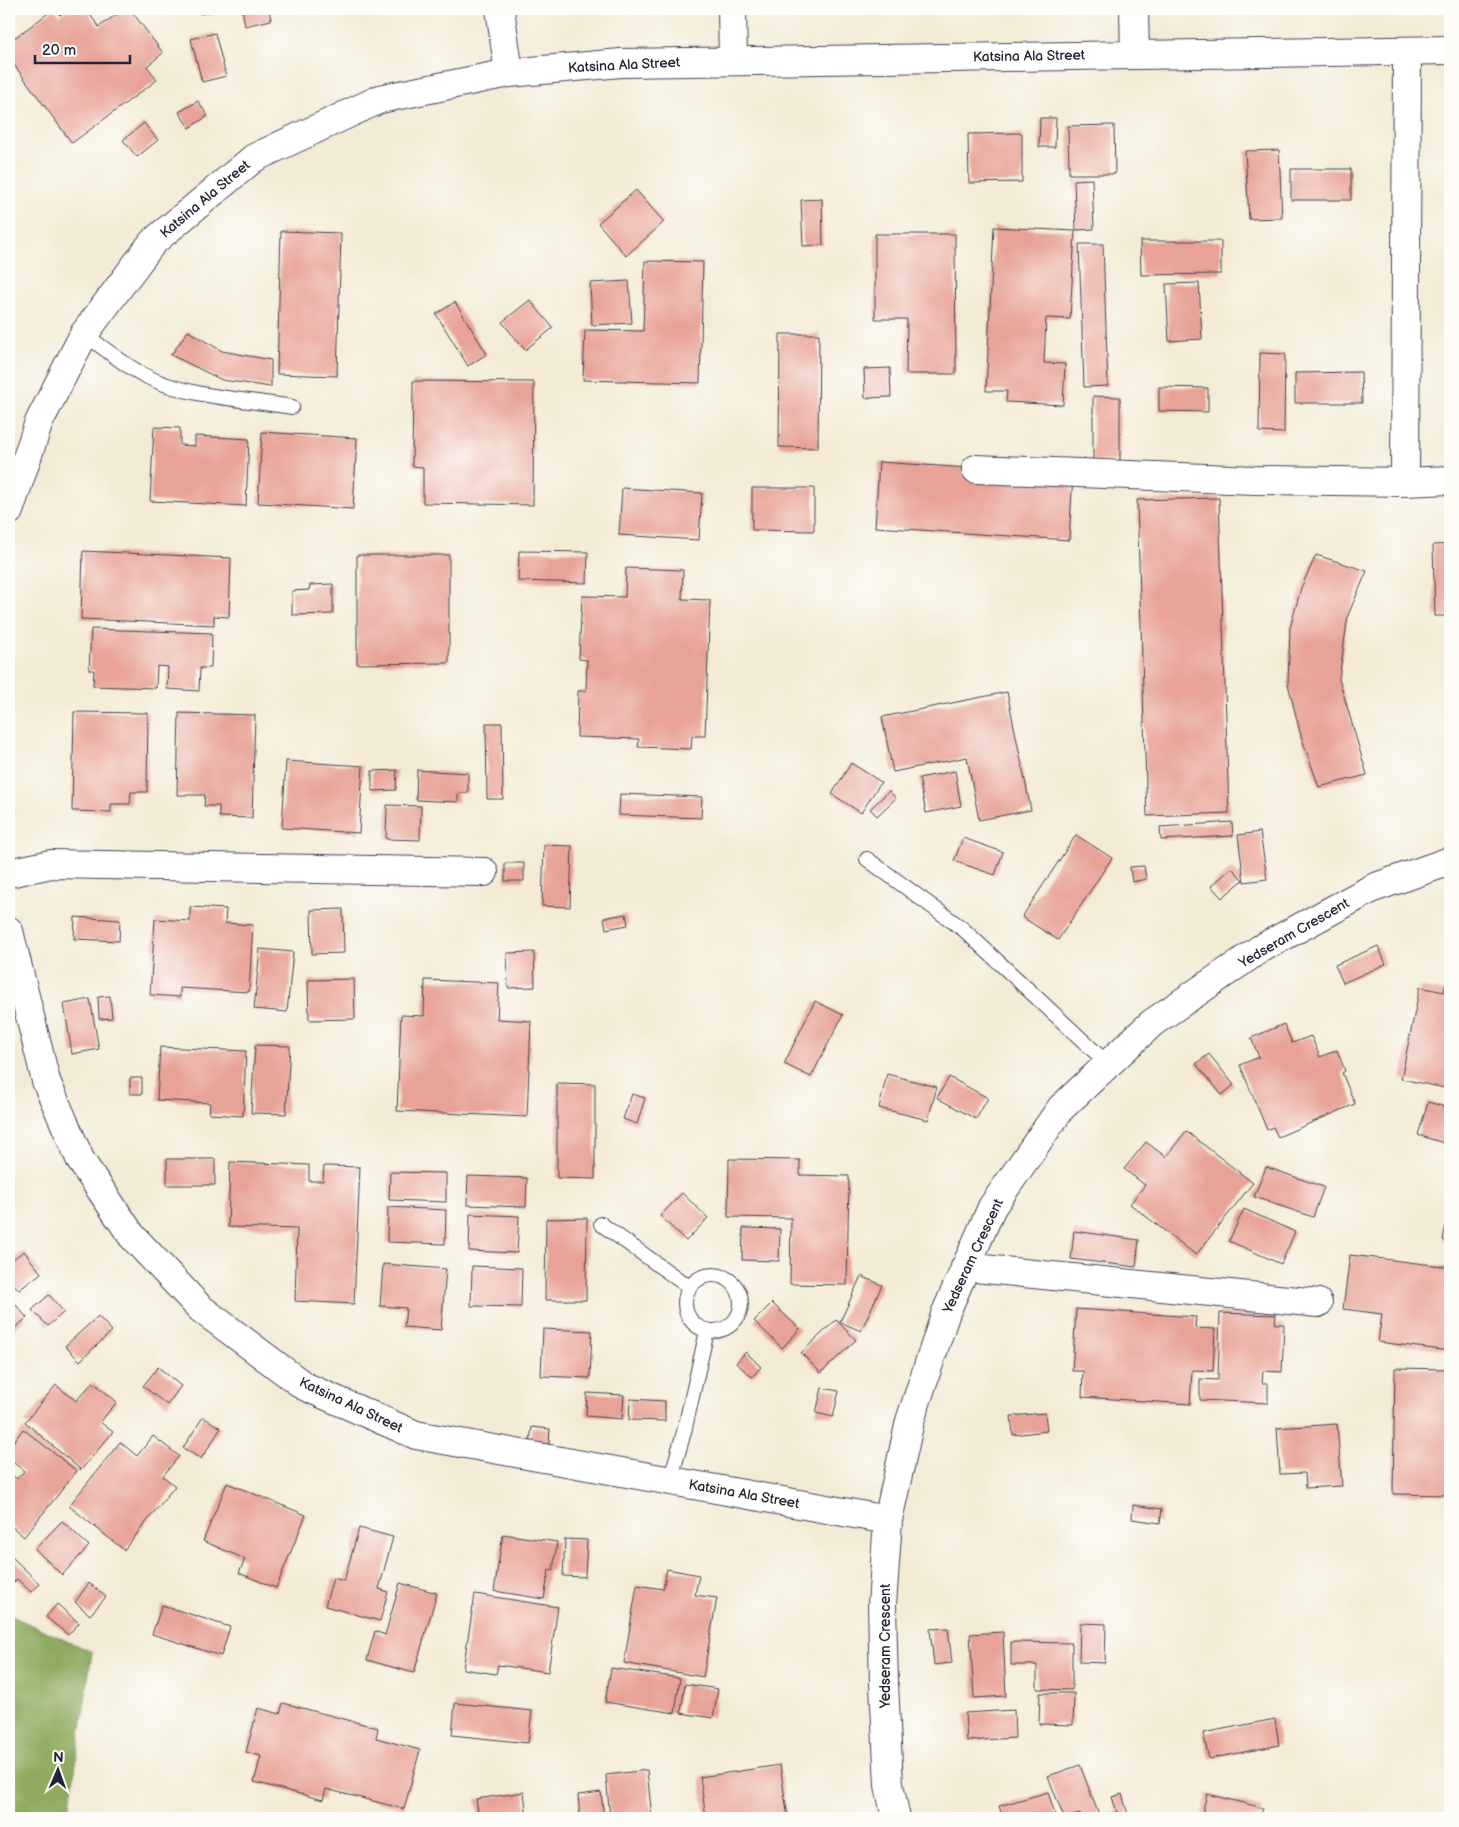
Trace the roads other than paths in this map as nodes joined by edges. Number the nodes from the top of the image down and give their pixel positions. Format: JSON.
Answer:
{"nodes":[{"id":1,"x":500,"y":9,"type":"edge"},
{"id":2,"x":732,"y":9,"type":"edge"},
{"id":3,"x":1134,"y":9,"type":"edge"},
{"id":4,"x":1450,"y":50,"type":"edge"},
{"id":5,"x":1407,"y":51,"type":"junction"},
{"id":6,"x":1135,"y":55,"type":"junction"},
{"id":7,"x":733,"y":60,"type":"junction"},
{"id":8,"x":508,"y":74,"type":"junction"},
{"id":9,"x":84,"y":334,"type":"junction"},
{"id":10,"x":292,"y":406,"type":"dead end"},
{"id":11,"x":976,"y":470,"type":"dead end"},
{"id":12,"x":1450,"y":480,"type":"edge"},
{"id":13,"x":1405,"y":482,"type":"junction"},
{"id":14,"x":9,"y":512,"type":"edge"},
{"id":15,"x":867,"y":859,"type":"dead end"},
{"id":16,"x":1450,"y":861,"type":"edge"},
{"id":17,"x":484,"y":872,"type":"dead end"},
{"id":18,"x":9,"y":874,"type":"edge"},
{"id":19,"x":9,"y":931,"type":"edge"},
{"id":20,"x":1108,"y":1064,"type":"junction"},
{"id":21,"x":601,"y":1224,"type":"dead end"},
{"id":22,"x":966,"y":1266,"type":"junction"},
{"id":23,"x":689,"y":1288,"type":"junction"},
{"id":24,"x":1318,"y":1303,"type":"dead end"},
{"id":25,"x":707,"y":1331,"type":"junction"},
{"id":26,"x":670,"y":1481,"type":"junction"},
{"id":27,"x":888,"y":1520,"type":"junction"},
{"id":28,"x":896,"y":1818,"type":"edge"}],
"edges":[{"from":1,"to":8,"type":"street"},
{"from":2,"to":7,"type":"street"},
{"from":3,"to":6,"type":"street"},
{"from":4,"to":5,"type":"street","name":"Katsina Ala Street"},
{"from":5,"to":6,"type":"street","name":"Katsina Ala Street"},
{"from":5,"to":13,"type":"street"},
{"from":6,"to":7,"type":"street","name":"Katsina Ala Street"},
{"from":7,"to":8,"type":"street","name":"Katsina Ala Street"},
{"from":8,"to":9,"type":"street","name":"Katsina Ala Street"},
{"from":9,"to":10,"type":"lane"},
{"from":9,"to":14,"type":"street","name":"Katsina Ala Street"},
{"from":11,"to":13,"type":"street"},
{"from":12,"to":13,"type":"street"},
{"from":15,"to":20,"type":"lane"},
{"from":16,"to":20,"type":"street","name":"Yedseram Crescent"},
{"from":17,"to":18,"type":"street"},
{"from":19,"to":26,"type":"street","name":"Katsina Ala Street"},
{"from":20,"to":22,"type":"street","name":"Yedseram Crescent"},
{"from":21,"to":23,"type":"lane"},
{"from":22,"to":24,"type":"street"},
{"from":22,"to":27,"type":"street","name":"Yedseram Crescent"},
{"from":23,"to":25,"type":"lane"},
{"from":23,"to":25,"type":"lane"},
{"from":25,"to":26,"type":"lane"},
{"from":26,"to":27,"type":"street","name":"Katsina Ala Street"},
{"from":27,"to":28,"type":"street","name":"Yedseram Crescent"}]}
